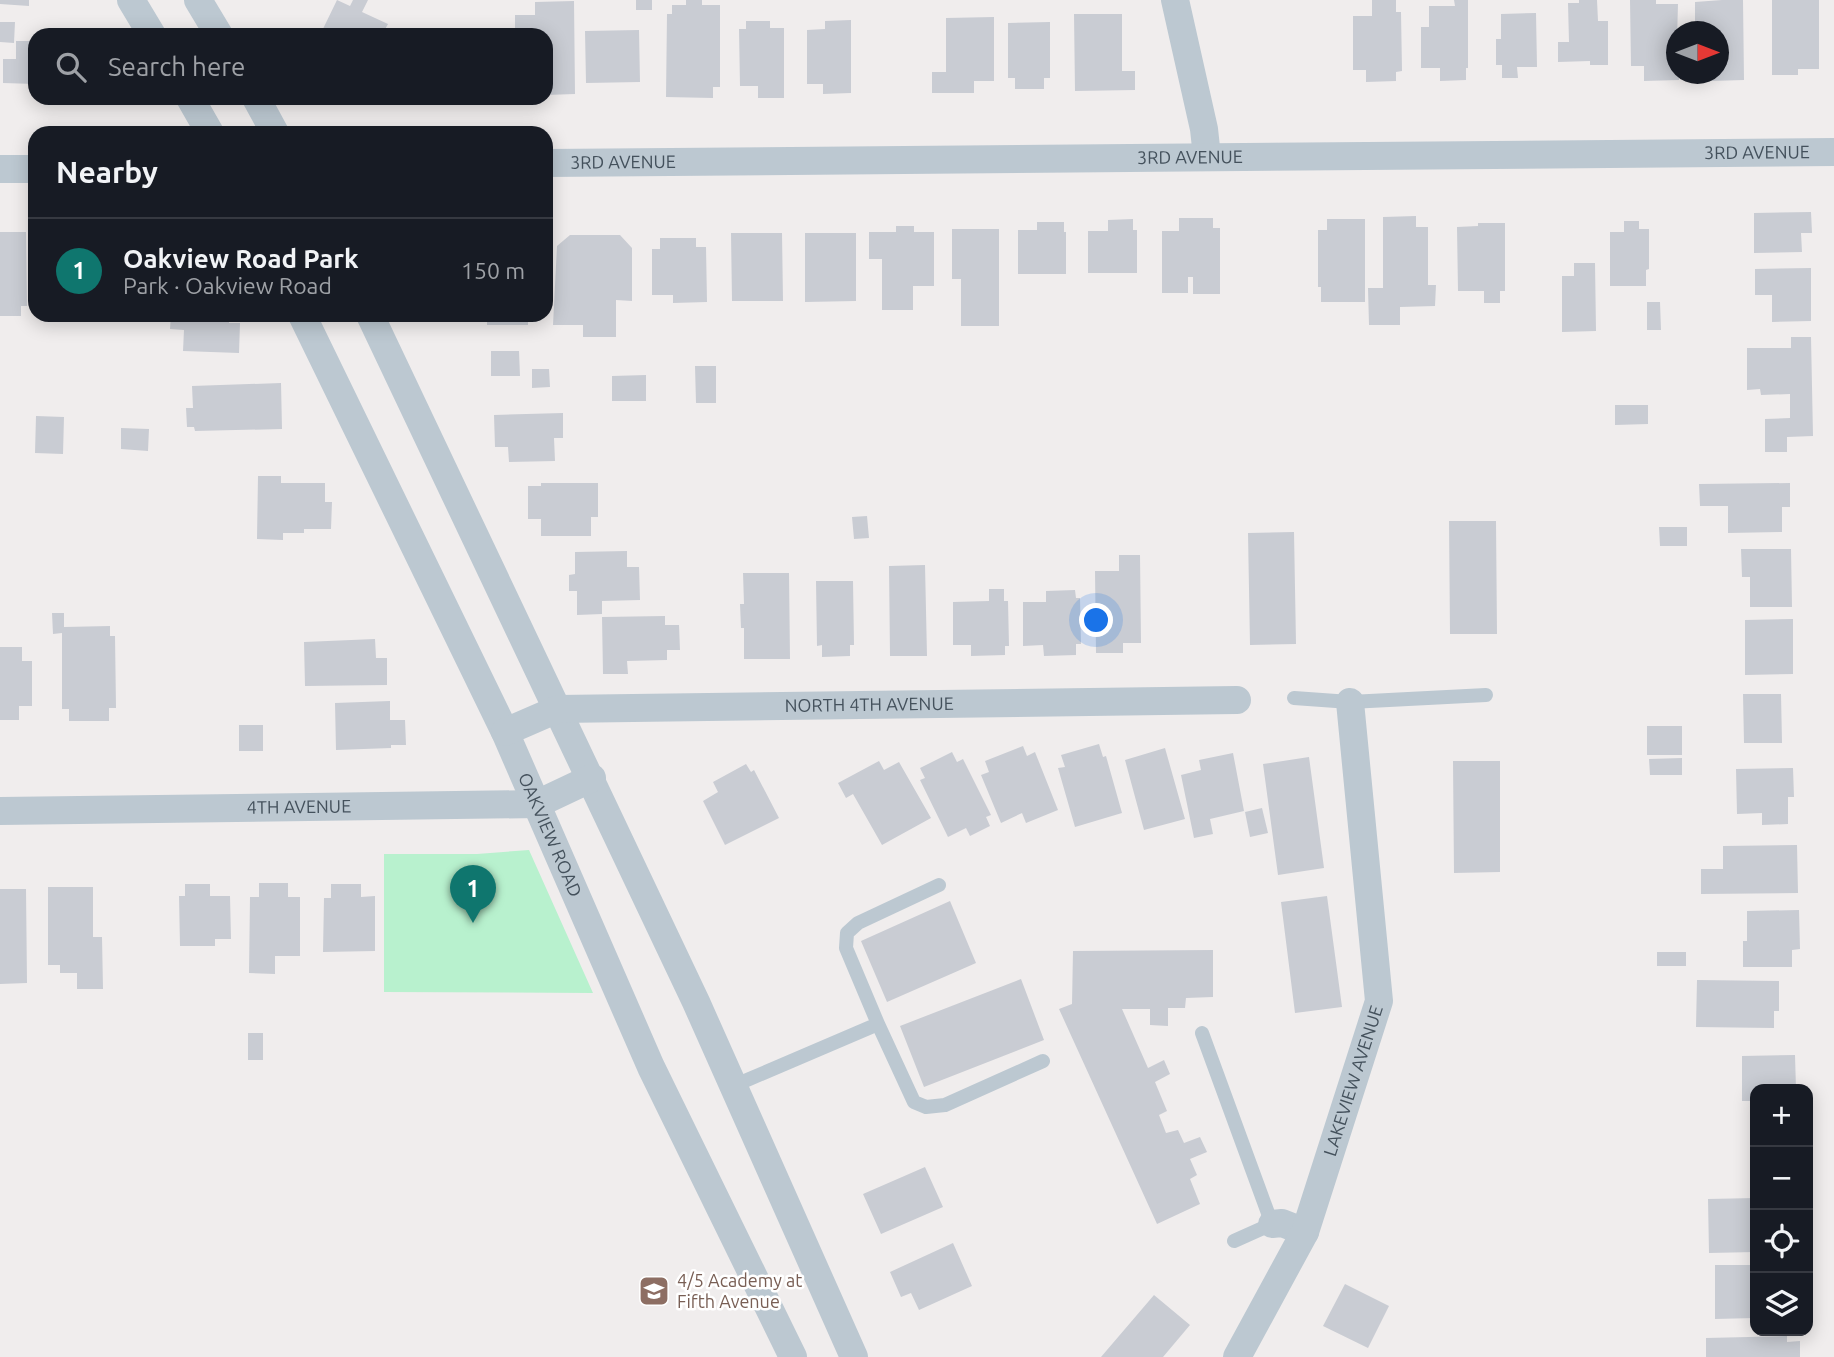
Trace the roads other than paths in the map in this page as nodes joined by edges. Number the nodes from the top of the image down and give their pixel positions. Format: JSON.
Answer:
{"nodes":[{"id":1,"x":131,"y":0,"type":"edge"},
{"id":2,"x":198,"y":0,"type":"edge"},
{"id":3,"x":1175,"y":0,"type":"edge"},
{"id":4,"x":148,"y":28,"type":"edge"},
{"id":5,"x":215,"y":28,"type":"edge"},
{"id":6,"x":194,"y":105,"type":"edge"},
{"id":7,"x":260,"y":105,"type":"edge"},
{"id":8,"x":206,"y":126,"type":"edge"},
{"id":9,"x":271,"y":126,"type":"edge"},
{"id":10,"x":1834,"y":152,"type":"edge"},
{"id":11,"x":1207,"y":157,"type":"junction"},
{"id":12,"x":553,"y":163,"type":"edge"},
{"id":13,"x":0,"y":169,"type":"edge"},
{"id":14,"x":28,"y":169,"type":"edge"},
{"id":15,"x":305,"y":322,"type":"edge"},
{"id":16,"x":373,"y":322,"type":"edge"},
{"id":17,"x":1486,"y":695,"type":"dead end"},
{"id":18,"x":1294,"y":698,"type":"dead end"},
{"id":19,"x":1237,"y":700,"type":"dead end"},
{"id":20,"x":1350,"y":702,"type":"junction"},
{"id":21,"x":558,"y":709,"type":"junction"},
{"id":22,"x":505,"y":732,"type":"junction"},
{"id":23,"x":592,"y":778,"type":"junction"},
{"id":24,"x":537,"y":804,"type":"junction"},
{"id":25,"x":0,"y":811,"type":"edge"},
{"id":26,"x":939,"y":886,"type":"dead end"},
{"id":27,"x":878,"y":1024,"type":"junction"},
{"id":28,"x":1202,"y":1033,"type":"dead end"},
{"id":29,"x":1043,"y":1062,"type":"dead end"},
{"id":30,"x":733,"y":1086,"type":"junction"},
{"id":31,"x":1272,"y":1224,"type":"junction"},
{"id":32,"x":1305,"y":1232,"type":"junction"},
{"id":33,"x":1234,"y":1241,"type":"dead end"},
{"id":34,"x":793,"y":1357,"type":"edge"},
{"id":35,"x":854,"y":1357,"type":"edge"},
{"id":36,"x":1237,"y":1357,"type":"edge"}],
"edges":[{"from":1,"to":4,"type":"street"},
{"from":2,"to":5,"type":"street"},
{"from":3,"to":11,"type":"street"},
{"from":6,"to":8,"type":"street"},
{"from":7,"to":9,"type":"street"},
{"from":10,"to":11,"type":"street","name":"3RD AVENUE"},
{"from":11,"to":12,"type":"street","name":"3RD AVENUE"},
{"from":13,"to":14,"type":"street"},
{"from":15,"to":22,"type":"street","name":"OAKVIEW ROAD"},
{"from":16,"to":21,"type":"street"},
{"from":17,"to":20,"type":"lane"},
{"from":18,"to":20,"type":"lane"},
{"from":19,"to":21,"type":"street","name":"NORTH 4TH AVENUE"},
{"from":20,"to":32,"type":"street","name":"LAKEVIEW AVENUE"},
{"from":21,"to":22,"type":"street","name":"NORTH 4TH AVENUE"},
{"from":21,"to":23,"type":"street"},
{"from":22,"to":24,"type":"street","name":"OAKVIEW ROAD"},
{"from":23,"to":24,"type":"street","name":"4TH AVENUE"},
{"from":23,"to":30,"type":"street"},
{"from":24,"to":25,"type":"street","name":"4TH AVENUE"},
{"from":24,"to":34,"type":"street","name":"OAKVIEW ROAD"},
{"from":26,"to":27,"type":"lane"},
{"from":27,"to":29,"type":"lane"},
{"from":27,"to":30,"type":"lane"},
{"from":28,"to":31,"type":"lane"},
{"from":30,"to":35,"type":"street"},
{"from":31,"to":32,"type":"street"},
{"from":31,"to":33,"type":"lane"},
{"from":32,"to":36,"type":"street","name":"LAKEVIEW AVENUE"}]}
